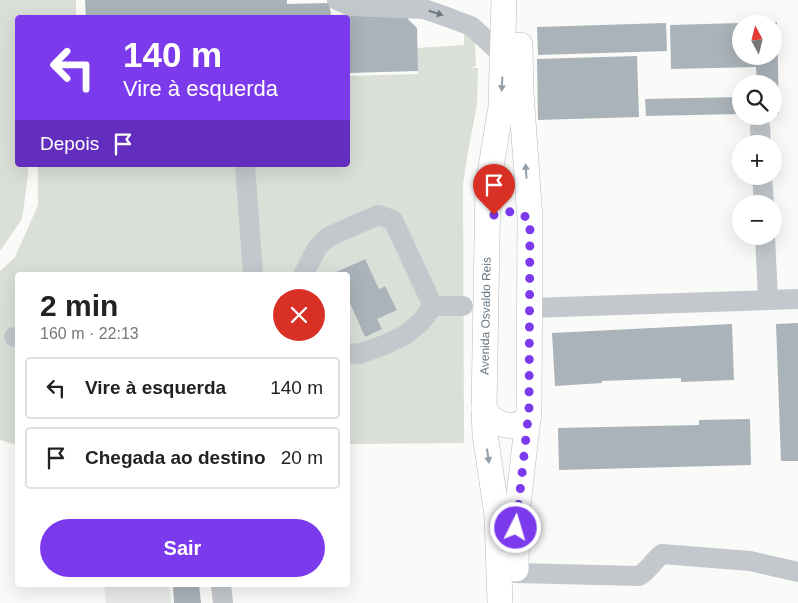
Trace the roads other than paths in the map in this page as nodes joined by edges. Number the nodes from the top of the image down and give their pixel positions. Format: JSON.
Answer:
{"nodes":[{"id":1,"x":337,"y":0,"type":"edge"},
{"id":2,"x":504,"y":0,"type":"edge"},
{"id":3,"x":521,"y":0,"type":"edge"},
{"id":4,"x":504,"y":56,"type":"junction"},
{"id":5,"x":245,"y":167,"type":"edge"},
{"id":6,"x":530,"y":219,"type":"junction"},
{"id":7,"x":486,"y":221,"type":"junction"},
{"id":8,"x":765,"y":245,"type":"edge"},
{"id":9,"x":252,"y":272,"type":"edge"},
{"id":10,"x":304,"y":272,"type":"edge"},
{"id":11,"x":798,"y":299,"type":"edge"},
{"id":12,"x":768,"y":300,"type":"junction"},
{"id":13,"x":432,"y":306,"type":"junction"},
{"id":14,"x":463,"y":306,"type":"dead end"},
{"id":15,"x":530,"y":308,"type":"junction"},
{"id":16,"x":350,"y":353,"type":"edge"},
{"id":17,"x":484,"y":408,"type":"junction"},
{"id":18,"x":529,"y":416,"type":"junction"},
{"id":19,"x":798,"y":572,"type":"edge"},
{"id":20,"x":516,"y":573,"type":"junction"},
{"id":21,"x":221,"y":587,"type":"edge"},
{"id":22,"x":222,"y":603,"type":"edge"},
{"id":23,"x":500,"y":603,"type":"edge"},
{"id":24,"x":517,"y":603,"type":"edge"}],
"edges":[{"from":1,"to":4,"type":"street","one_way":true},
{"from":2,"to":4,"type":"main road","name":"Avenida Osvaldo Reis"},
{"from":6,"to":3,"type":"main road","one_way":true},
{"from":4,"to":7,"type":"main road","name":"Avenida Osvaldo Reis","one_way":true},
{"from":5,"to":9,"type":"street"},
{"from":6,"to":7,"type":"main road"},
{"from":6,"to":15,"type":"main road"},
{"from":7,"to":17,"type":"main road","name":"Avenida Osvaldo Reis"},
{"from":8,"to":12,"type":"street"},
{"from":10,"to":13,"type":"street"},
{"from":11,"to":12,"type":"street"},
{"from":12,"to":15,"type":"street"},
{"from":13,"to":14,"type":"street"},
{"from":13,"to":16,"type":"street"},
{"from":15,"to":18,"type":"main road"},
{"from":17,"to":18,"type":"main road"},
{"from":17,"to":23,"type":"main road","name":"Avenida Osvaldo Reis","one_way":true},
{"from":18,"to":20,"type":"main road"},
{"from":19,"to":20,"type":"street"},
{"from":20,"to":24,"type":"main road"},
{"from":21,"to":22,"type":"street"}]}
